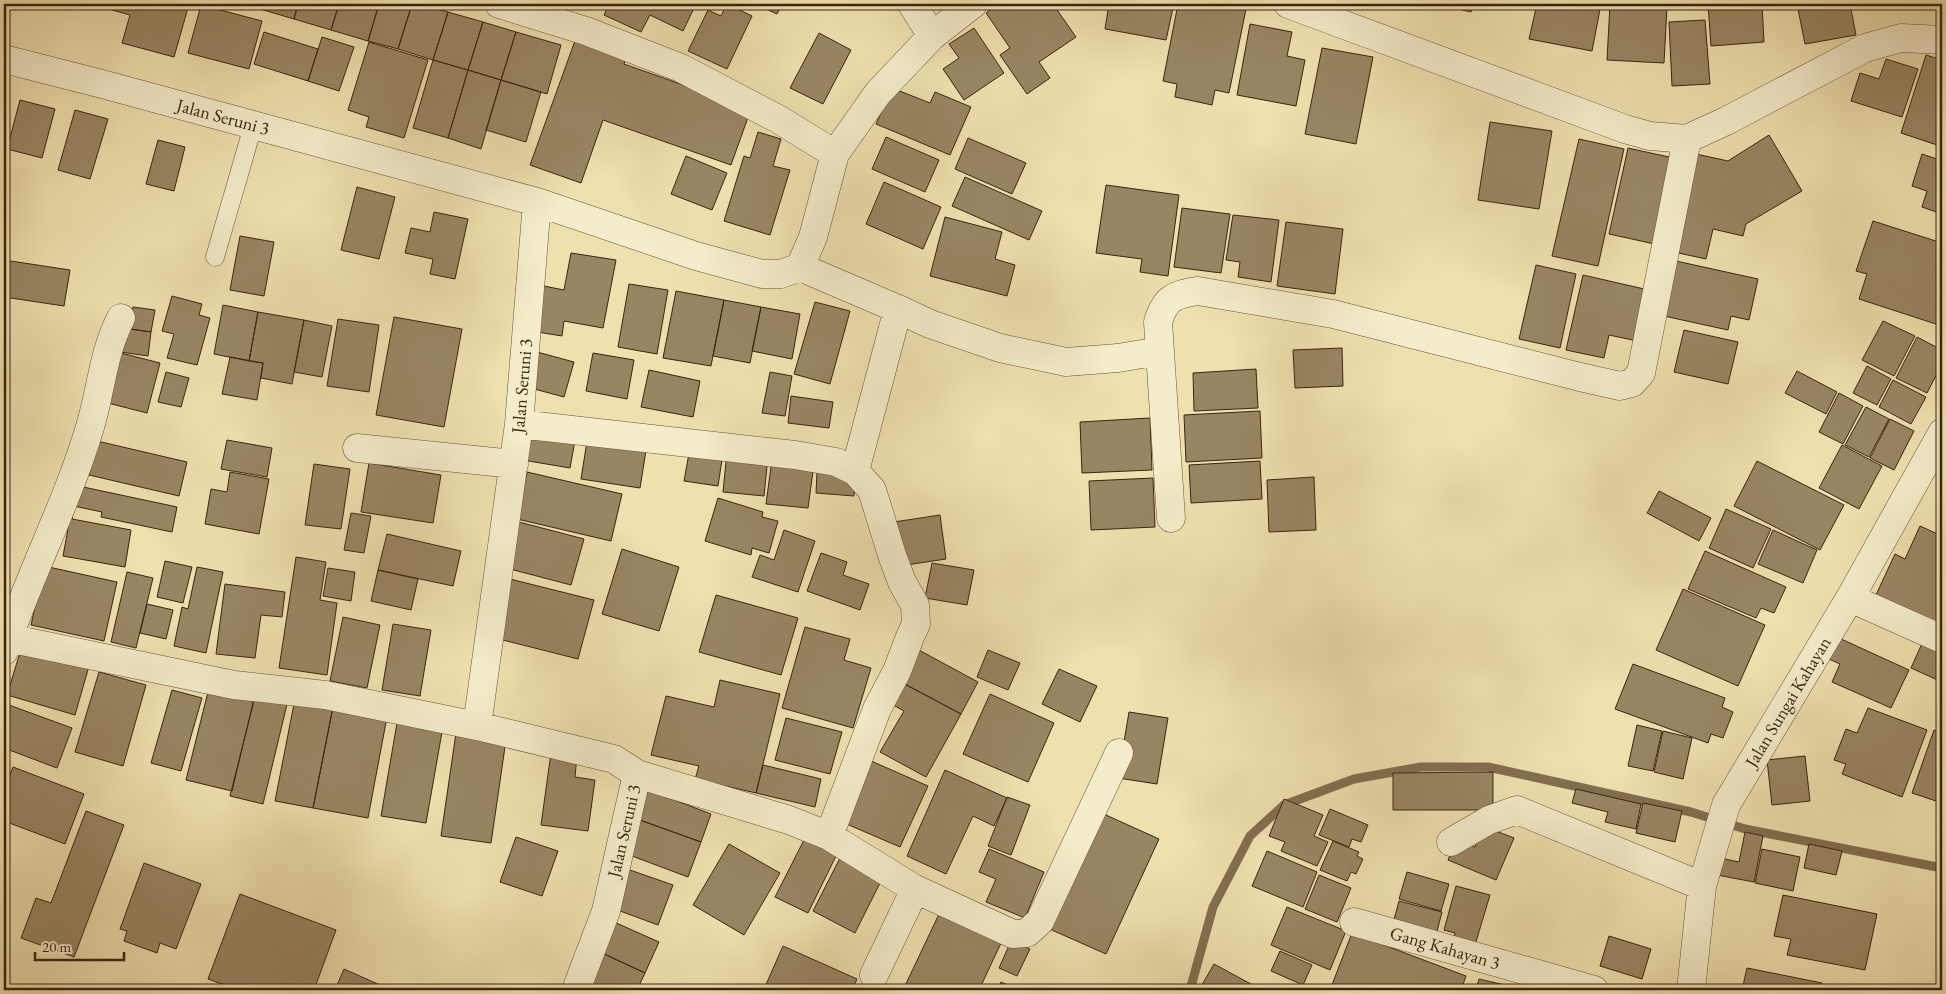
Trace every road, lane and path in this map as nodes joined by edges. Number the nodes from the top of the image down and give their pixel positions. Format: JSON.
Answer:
{"nodes":[{"id":1,"x":499,"y":4,"type":"edge"},
{"id":2,"x":912,"y":4,"type":"edge"},
{"id":3,"x":973,"y":4,"type":"edge"},
{"id":4,"x":1288,"y":4,"type":"edge"},
{"id":5,"x":932,"y":36,"type":"junction"},
{"id":6,"x":1942,"y":40,"type":"edge"},
{"id":7,"x":4,"y":59,"type":"edge"},
{"id":8,"x":253,"y":126,"type":"junction"},
{"id":9,"x":1688,"y":139,"type":"junction"},
{"id":10,"x":835,"y":154,"type":"junction"},
{"id":11,"x":537,"y":202,"type":"junction"},
{"id":12,"x":215,"y":257,"type":"dead end"},
{"id":13,"x":800,"y":267,"type":"junction"},
{"id":14,"x":898,"y":308,"type":"junction"},
{"id":15,"x":122,"y":318,"type":"dead end"},
{"id":16,"x":1160,"y":351,"type":"junction"},
{"id":17,"x":519,"y":424,"type":"junction"},
{"id":18,"x":1942,"y":433,"type":"edge"},
{"id":19,"x":357,"y":448,"type":"dead end"},
{"id":20,"x":514,"y":464,"type":"junction"},
{"id":21,"x":855,"y":470,"type":"junction"},
{"id":22,"x":1171,"y":518,"type":"dead end"},
{"id":23,"x":1850,"y":598,"type":"junction"},
{"id":24,"x":13,"y":599,"type":"edge"},
{"id":25,"x":1942,"y":639,"type":"edge"},
{"id":26,"x":6,"y":644,"type":"edge"},
{"id":27,"x":477,"y":726,"type":"junction"},
{"id":28,"x":1119,"y":753,"type":"dead end"},
{"id":29,"x":637,"y":774,"type":"junction"},
{"id":30,"x":829,"y":836,"type":"junction"},
{"id":31,"x":1451,"y":842,"type":"dead end"},
{"id":32,"x":1702,"y":886,"type":"junction"},
{"id":33,"x":915,"y":889,"type":"junction"},
{"id":34,"x":1354,"y":922,"type":"dead end"},
{"id":35,"x":874,"y":975,"type":"dead end"},
{"id":36,"x":576,"y":990,"type":"edge"},
{"id":37,"x":1594,"y":990,"type":"edge"},
{"id":38,"x":1691,"y":990,"type":"edge"}],
"edges":[{"from":1,"to":10,"type":"street"},
{"from":2,"to":5,"type":"street"},
{"from":3,"to":5,"type":"street"},
{"from":4,"to":9,"type":"street"},
{"from":5,"to":10,"type":"street"},
{"from":6,"to":9,"type":"street"},
{"from":7,"to":8,"type":"street","name":"Jalan Seruni 3"},
{"from":8,"to":11,"type":"street","name":"Jalan Seruni 3"},
{"from":8,"to":12,"type":"lane"},
{"from":9,"to":16,"type":"street"},
{"from":10,"to":13,"type":"street"},
{"from":11,"to":13,"type":"street"},
{"from":11,"to":17,"type":"street","name":"Jalan Seruni 3"},
{"from":13,"to":14,"type":"street"},
{"from":14,"to":16,"type":"street"},
{"from":14,"to":21,"type":"street"},
{"from":15,"to":24,"type":"street"},
{"from":16,"to":22,"type":"street"},
{"from":17,"to":20,"type":"street","name":"Jalan Seruni 3"},
{"from":17,"to":21,"type":"street"},
{"from":18,"to":23,"type":"street","name":"Jalan Sungai Kahayan"},
{"from":19,"to":20,"type":"street"},
{"from":20,"to":27,"type":"street","name":"Jalan Seruni 3"},
{"from":21,"to":30,"type":"street"},
{"from":23,"to":25,"type":"street"},
{"from":23,"to":32,"type":"street","name":"Jalan Sungai Kahayan"},
{"from":24,"to":26,"type":"street"},
{"from":26,"to":27,"type":"street"},
{"from":27,"to":29,"type":"street","name":"Jalan Seruni 3"},
{"from":28,"to":33,"type":"street"},
{"from":29,"to":30,"type":"street"},
{"from":29,"to":36,"type":"street","name":"Jalan Seruni 3"},
{"from":30,"to":33,"type":"street"},
{"from":31,"to":32,"type":"street"},
{"from":32,"to":38,"type":"street","name":"Jalan Sungai Kahayan"},
{"from":33,"to":35,"type":"street"},
{"from":34,"to":37,"type":"street","name":"Gang Kahayan 3"}]}
